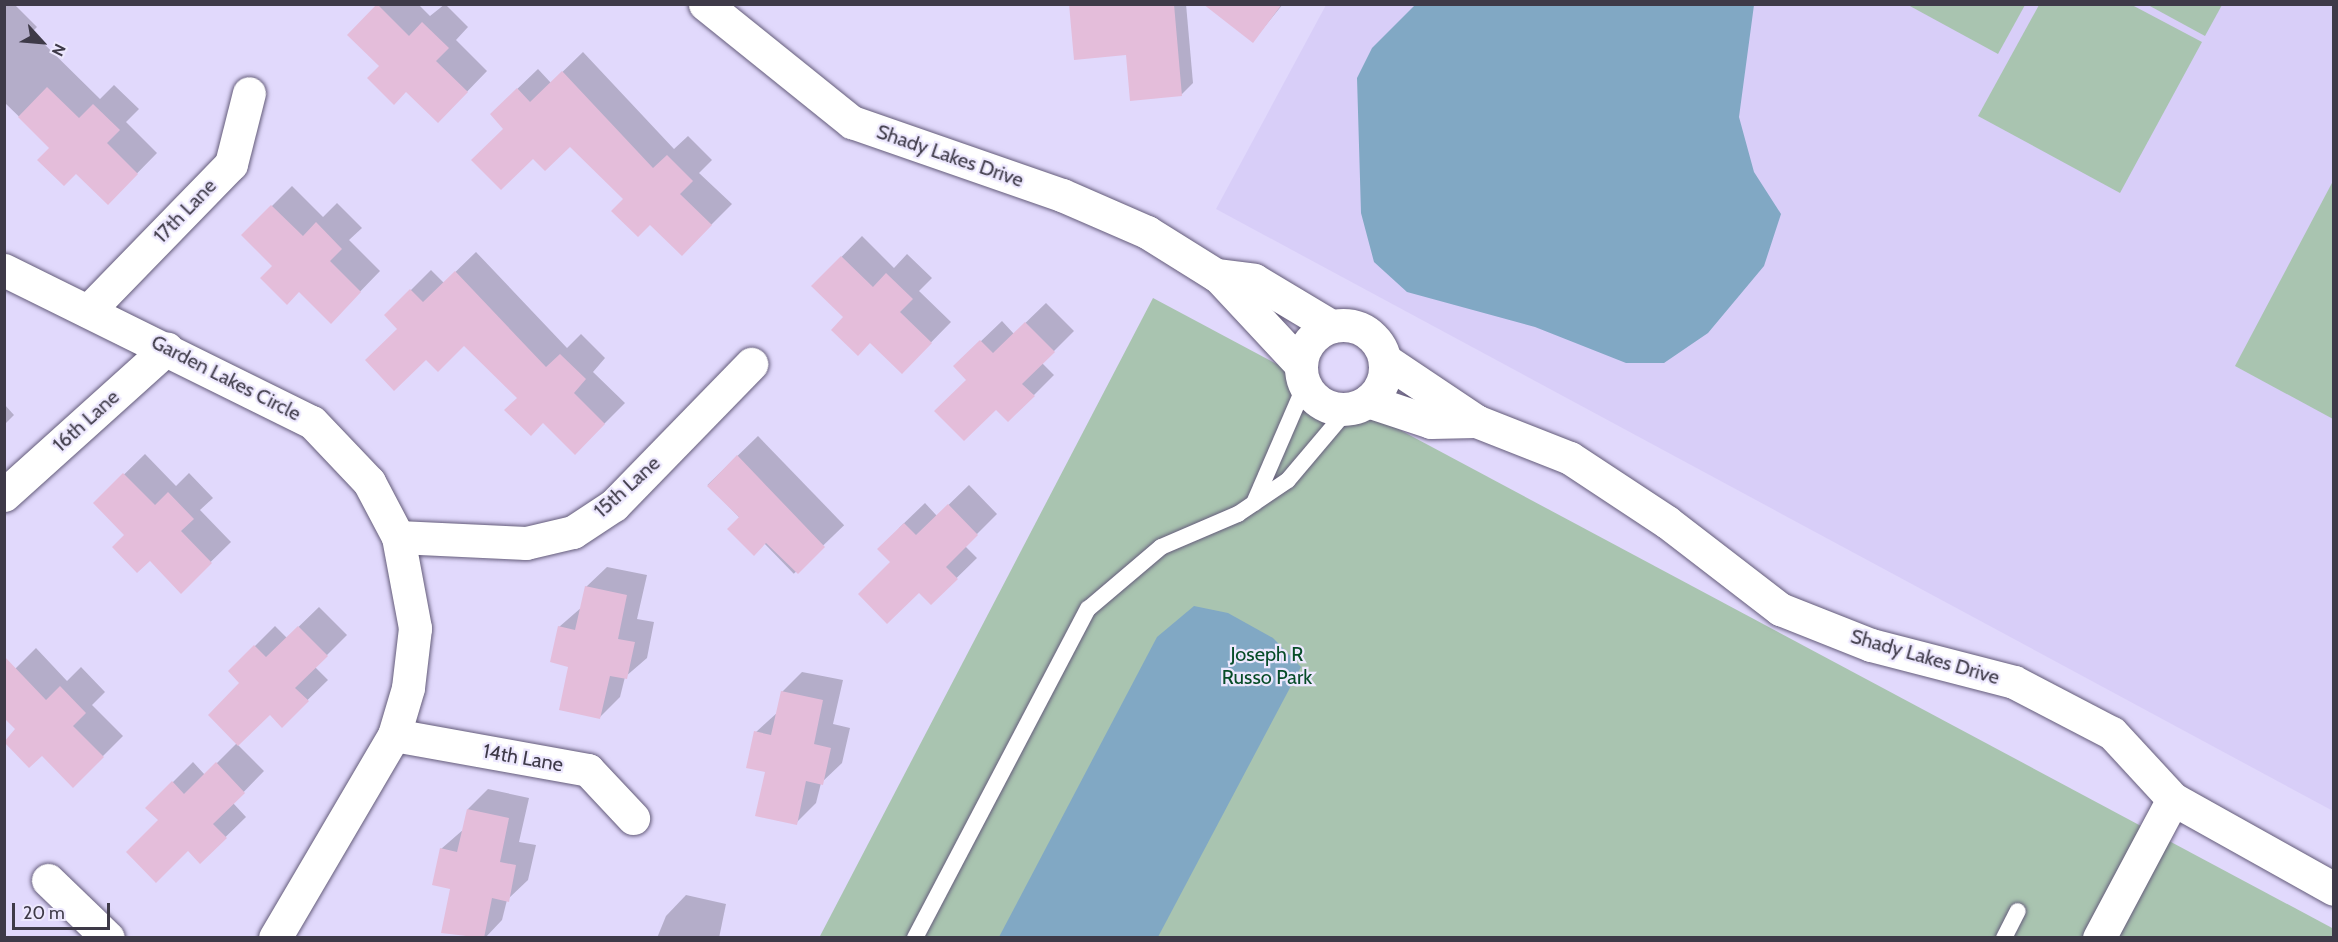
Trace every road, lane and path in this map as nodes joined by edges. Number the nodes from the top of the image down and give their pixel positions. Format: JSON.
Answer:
{"nodes":[{"id":1,"x":705,"y":4,"type":"edge"},
{"id":2,"x":249,"y":93,"type":"dead end"},
{"id":3,"x":4,"y":270,"type":"edge"},
{"id":4,"x":1216,"y":275,"type":"junction"},
{"id":5,"x":88,"y":311,"type":"junction"},
{"id":6,"x":1331,"y":326,"type":"junction"},
{"id":7,"x":167,"y":348,"type":"junction"},
{"id":8,"x":1385,"y":360,"type":"junction"},
{"id":9,"x":751,"y":364,"type":"dead end"},
{"id":10,"x":1303,"y":375,"type":"junction"},
{"id":11,"x":1358,"y":405,"type":"junction"},
{"id":12,"x":1476,"y":421,"type":"junction"},
{"id":13,"x":4,"y":495,"type":"edge"},
{"id":14,"x":1253,"y":503,"type":"junction"},
{"id":15,"x":398,"y":537,"type":"junction"},
{"id":16,"x":394,"y":735,"type":"junction"},
{"id":17,"x":2173,"y":799,"type":"junction"},
{"id":18,"x":633,"y":818,"type":"dead end"},
{"id":19,"x":48,"y":880,"type":"dead end"},
{"id":20,"x":2334,"y":889,"type":"edge"},
{"id":21,"x":2018,"y":911,"type":"dead end"},
{"id":22,"x":108,"y":938,"type":"edge"},
{"id":23,"x":275,"y":938,"type":"edge"},
{"id":24,"x":915,"y":938,"type":"edge"},
{"id":25,"x":2004,"y":938,"type":"edge"},
{"id":26,"x":2099,"y":938,"type":"edge"}],
"edges":[{"from":1,"to":4,"type":"street","name":"Shady Lakes Drive"},
{"from":2,"to":5,"type":"street","name":"17th Lane"},
{"from":3,"to":5,"type":"street","name":"Garden Lakes Circle"},
{"from":4,"to":6,"type":"street","name":"Shady Lakes Drive"},
{"from":4,"to":10,"type":"street","name":"Shady Lakes Drive"},
{"from":5,"to":7,"type":"street","name":"Garden Lakes Circle"},
{"from":6,"to":8,"type":"street"},
{"from":6,"to":10,"type":"street"},
{"from":7,"to":13,"type":"street","name":"16th Lane"},
{"from":7,"to":15,"type":"street","name":"Garden Lakes Circle"},
{"from":8,"to":11,"type":"street"},
{"from":8,"to":12,"type":"street","name":"Shady Lakes Drive"},
{"from":9,"to":15,"type":"street","name":"15th Lane"},
{"from":10,"to":11,"type":"street"},
{"from":10,"to":14,"type":"lane"},
{"from":11,"to":12,"type":"street","name":"Shady Lakes Drive"},
{"from":11,"to":14,"type":"lane"},
{"from":12,"to":17,"type":"street","name":"Shady Lakes Drive"},
{"from":14,"to":24,"type":"lane"},
{"from":15,"to":16,"type":"street","name":"Garden Lakes Circle"},
{"from":16,"to":18,"type":"street","name":"14th Lane"},
{"from":16,"to":23,"type":"street","name":"Garden Lakes Circle"},
{"from":17,"to":20,"type":"street","name":"Shady Lakes Drive"},
{"from":17,"to":26,"type":"street"},
{"from":19,"to":22,"type":"street"},
{"from":21,"to":25,"type":"lane"}]}
